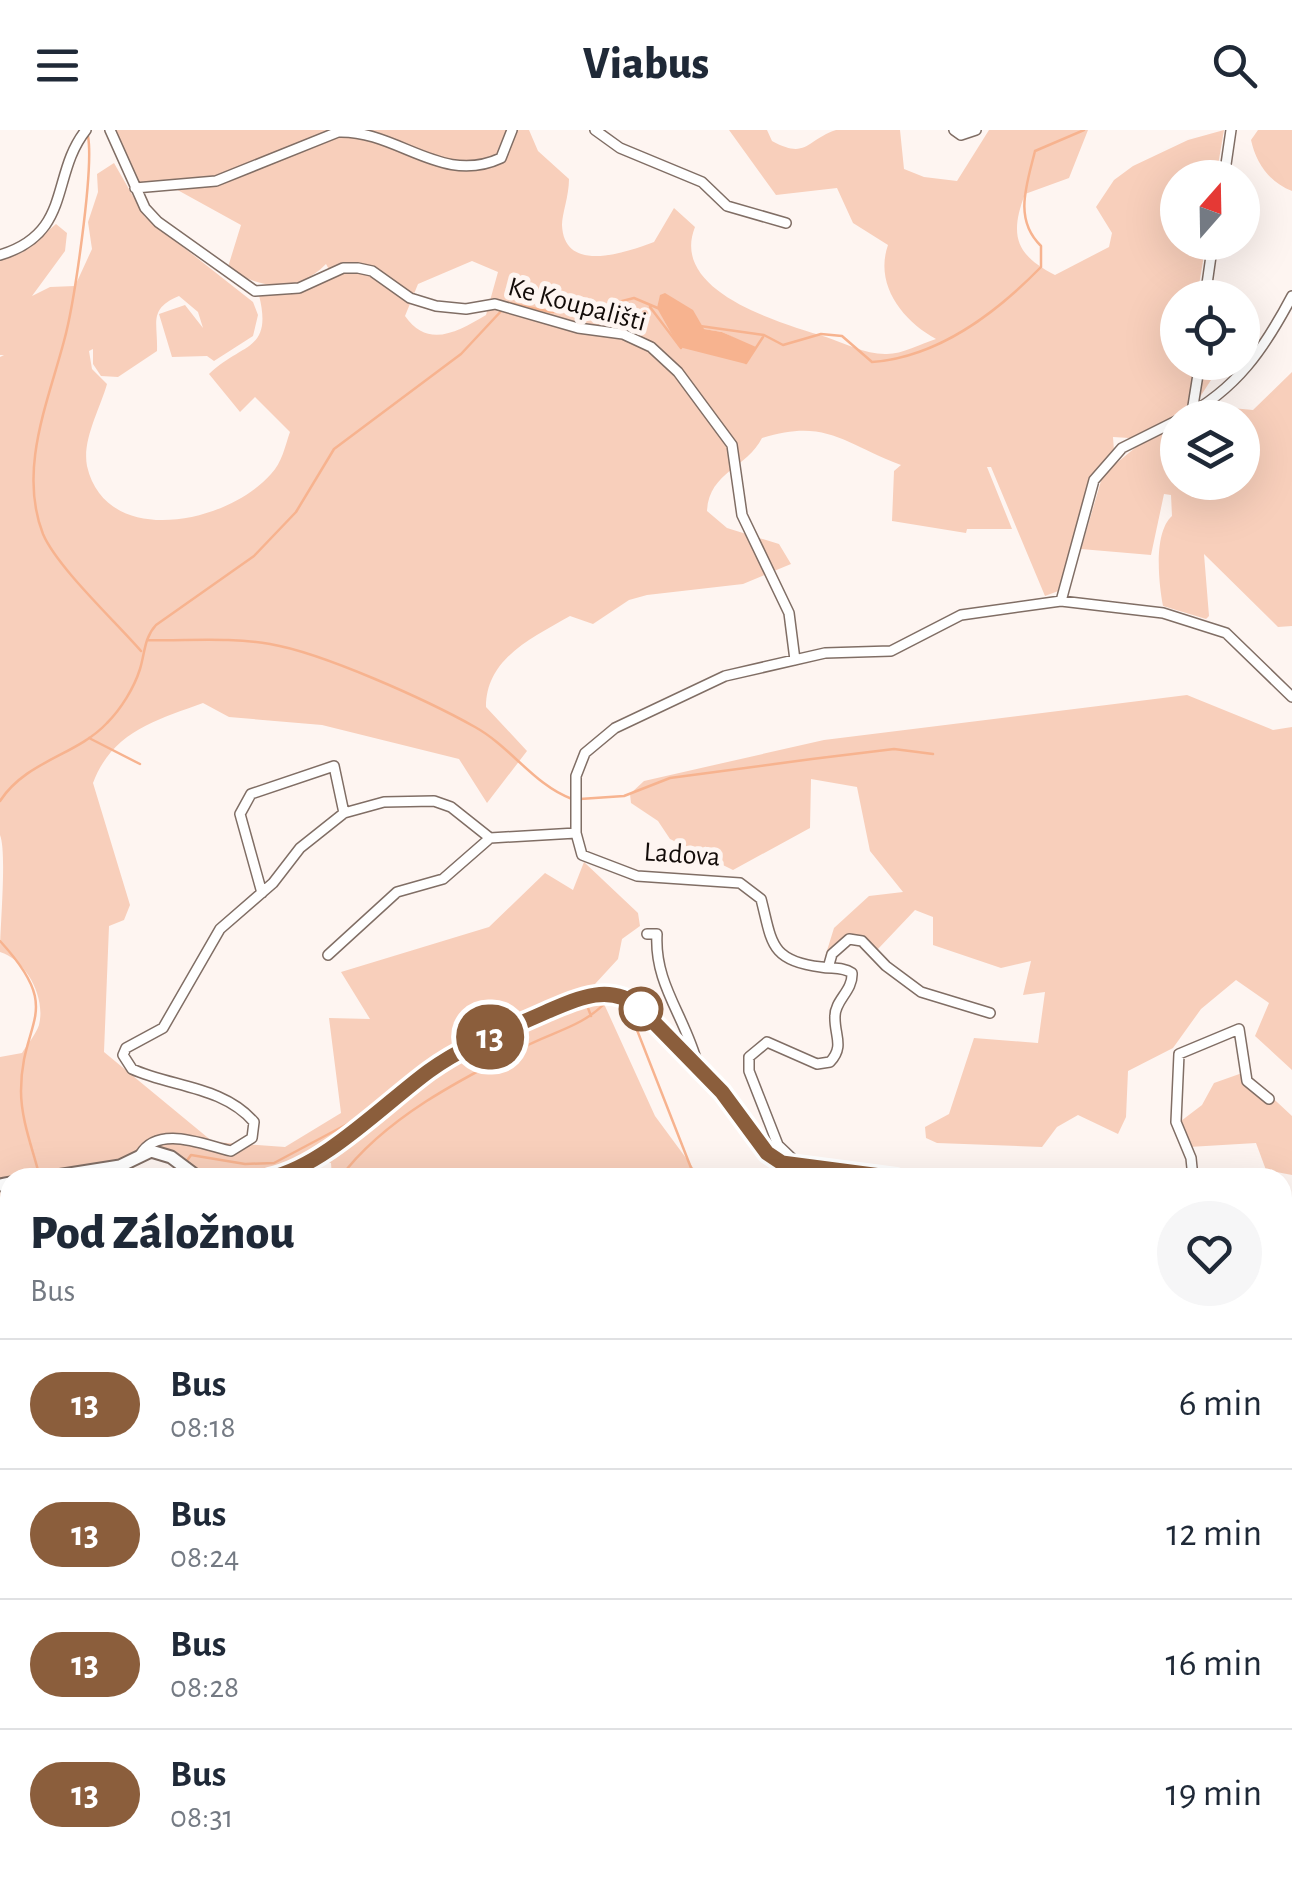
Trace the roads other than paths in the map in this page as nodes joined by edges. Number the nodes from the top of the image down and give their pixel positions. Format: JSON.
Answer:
{"nodes":[{"id":1,"x":86,"y":130,"type":"edge"},
{"id":2,"x":110,"y":130,"type":"edge"},
{"id":3,"x":512,"y":130,"type":"edge"},
{"id":4,"x":595,"y":130,"type":"edge"},
{"id":5,"x":954,"y":130,"type":"edge"},
{"id":6,"x":976,"y":130,"type":"edge"},
{"id":7,"x":1231,"y":130,"type":"edge"},
{"id":8,"x":1227,"y":160,"type":"edge"},
{"id":9,"x":135,"y":188,"type":"junction"},
{"id":10,"x":786,"y":223,"type":"dead end"},
{"id":11,"x":0,"y":255,"type":"edge"},
{"id":12,"x":1292,"y":296,"type":"edge"},
{"id":13,"x":1210,"y":400,"type":"edge"},
{"id":14,"x":1160,"y":428,"type":"edge"},
{"id":15,"x":1062,"y":601,"type":"junction"},
{"id":16,"x":795,"y":660,"type":"junction"},
{"id":17,"x":1292,"y":697,"type":"edge"},
{"id":18,"x":344,"y":813,"type":"junction"},
{"id":19,"x":576,"y":833,"type":"junction"},
{"id":20,"x":490,"y":838,"type":"junction"},
{"id":21,"x":262,"y":893,"type":"junction"},
{"id":22,"x":647,"y":934,"type":"dead end"},
{"id":23,"x":328,"y":956,"type":"dead end"},
{"id":24,"x":828,"y":968,"type":"junction"},
{"id":25,"x":990,"y":1013,"type":"dead end"},
{"id":26,"x":698,"y":1066,"type":"junction"},
{"id":27,"x":1269,"y":1098,"type":"dead end"},
{"id":28,"x":140,"y":1155,"type":"junction"},
{"id":29,"x":800,"y":1166,"type":"junction"},
{"id":30,"x":107,"y":1168,"type":"edge"},
{"id":31,"x":184,"y":1168,"type":"edge"},
{"id":32,"x":297,"y":1168,"type":"edge"},
{"id":33,"x":816,"y":1168,"type":"edge"},
{"id":34,"x":1192,"y":1168,"type":"edge"}],
"edges":[{"from":1,"to":11,"type":"street"},
{"from":2,"to":9,"type":"street","name":"Ke Koupališti"},
{"from":3,"to":9,"type":"street"},
{"from":4,"to":10,"type":"street"},
{"from":5,"to":6,"type":"street"},
{"from":7,"to":8,"type":"street"},
{"from":9,"to":16,"type":"street","name":"Ke Koupališti"},
{"from":12,"to":13,"type":"street"},
{"from":14,"to":15,"type":"street"},
{"from":15,"to":16,"type":"street"},
{"from":15,"to":17,"type":"street"},
{"from":16,"to":19,"type":"street"},
{"from":18,"to":20,"type":"street"},
{"from":18,"to":21,"type":"street"},
{"from":18,"to":21,"type":"street"},
{"from":19,"to":20,"type":"street"},
{"from":19,"to":24,"type":"street","name":"Ladova"},
{"from":20,"to":23,"type":"street"},
{"from":21,"to":28,"type":"street"},
{"from":22,"to":26,"type":"street"},
{"from":24,"to":25,"type":"street"},
{"from":24,"to":29,"type":"street"},
{"from":26,"to":29,"type":"street"},
{"from":26,"to":32,"type":"street"},
{"from":27,"to":34,"type":"street"},
{"from":28,"to":30,"type":"street"},
{"from":28,"to":31,"type":"street"},
{"from":29,"to":33,"type":"street"}]}
